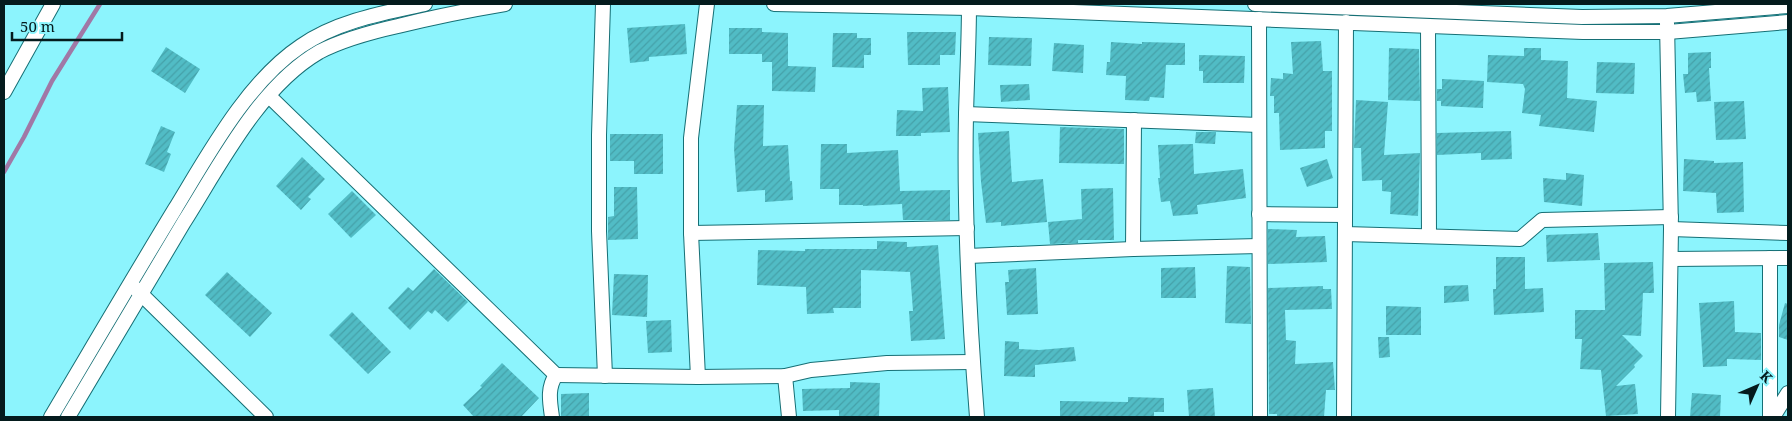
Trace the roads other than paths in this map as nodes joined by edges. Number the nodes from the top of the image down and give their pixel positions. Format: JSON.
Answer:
{"nodes":[{"id":1,"x":53,"y":4,"type":"edge"},
{"id":2,"x":425,"y":4,"type":"edge"},
{"id":3,"x":505,"y":4,"type":"edge"},
{"id":4,"x":603,"y":4,"type":"edge"},
{"id":5,"x":707,"y":4,"type":"edge"},
{"id":6,"x":774,"y":4,"type":"edge"},
{"id":7,"x":1255,"y":4,"type":"edge"},
{"id":8,"x":969,"y":6,"type":"edge"},
{"id":9,"x":1788,"y":6,"type":"edge"},
{"id":10,"x":1667,"y":16,"type":"junction"},
{"id":11,"x":1259,"y":19,"type":"junction"},
{"id":12,"x":1346,"y":22,"type":"junction"},
{"id":13,"x":1788,"y":22,"type":"edge"},
{"id":14,"x":1428,"y":26,"type":"junction"},
{"id":15,"x":1668,"y":32,"type":"junction"},
{"id":16,"x":4,"y":92,"type":"edge"},
{"id":17,"x":269,"y":96,"type":"junction"},
{"id":18,"x":966,"y":114,"type":"junction"},
{"id":19,"x":1134,"y":120,"type":"junction"},
{"id":20,"x":1259,"y":125,"type":"junction"},
{"id":21,"x":1259,"y":214,"type":"junction"},
{"id":22,"x":1345,"y":216,"type":"junction"},
{"id":23,"x":1671,"y":223,"type":"junction"},
{"id":24,"x":966,"y":228,"type":"junction"},
{"id":25,"x":691,"y":233,"type":"junction"},
{"id":26,"x":1788,"y":233,"type":"edge"},
{"id":27,"x":1346,"y":234,"type":"junction"},
{"id":28,"x":1429,"y":236,"type":"junction"},
{"id":29,"x":1259,"y":246,"type":"junction"},
{"id":30,"x":1133,"y":249,"type":"junction"},
{"id":31,"x":968,"y":256,"type":"junction"},
{"id":32,"x":1770,"y":258,"type":"junction"},
{"id":33,"x":1788,"y":258,"type":"edge"},
{"id":34,"x":1671,"y":259,"type":"junction"},
{"id":35,"x":129,"y":283,"type":"junction"},
{"id":36,"x":141,"y":293,"type":"junction"},
{"id":37,"x":972,"y":362,"type":"junction"},
{"id":38,"x":556,"y":375,"type":"junction"},
{"id":39,"x":605,"y":376,"type":"junction"},
{"id":40,"x":785,"y":376,"type":"junction"},
{"id":41,"x":698,"y":377,"type":"junction"},
{"id":42,"x":1788,"y":393,"type":"edge"},
{"id":43,"x":51,"y":417,"type":"edge"},
{"id":44,"x":68,"y":417,"type":"edge"},
{"id":45,"x":266,"y":417,"type":"edge"},
{"id":46,"x":552,"y":417,"type":"edge"},
{"id":47,"x":789,"y":417,"type":"edge"},
{"id":48,"x":977,"y":417,"type":"edge"},
{"id":49,"x":1260,"y":417,"type":"edge"},
{"id":50,"x":1344,"y":417,"type":"edge"},
{"id":51,"x":1668,"y":417,"type":"edge"},
{"id":52,"x":1772,"y":417,"type":"edge"}],
"edges":[{"from":1,"to":16,"type":"street"},
{"from":2,"to":35,"type":"street"},
{"from":3,"to":17,"type":"street"},
{"from":4,"to":39,"type":"street"},
{"from":5,"to":25,"type":"street"},
{"from":6,"to":8,"type":"street"},
{"from":7,"to":10,"type":"street"},
{"from":8,"to":11,"type":"street"},
{"from":8,"to":18,"type":"street"},
{"from":9,"to":10,"type":"street"},
{"from":10,"to":15,"type":"street"},
{"from":11,"to":12,"type":"street"},
{"from":11,"to":20,"type":"street"},
{"from":12,"to":14,"type":"street"},
{"from":12,"to":22,"type":"street"},
{"from":13,"to":15,"type":"street"},
{"from":14,"to":15,"type":"street"},
{"from":14,"to":28,"type":"street"},
{"from":15,"to":23,"type":"street"},
{"from":17,"to":36,"type":"street"},
{"from":17,"to":38,"type":"street"},
{"from":18,"to":19,"type":"street"},
{"from":18,"to":24,"type":"street"},
{"from":19,"to":20,"type":"street"},
{"from":19,"to":30,"type":"street"},
{"from":20,"to":21,"type":"street"},
{"from":21,"to":22,"type":"street"},
{"from":21,"to":29,"type":"street"},
{"from":22,"to":27,"type":"street"},
{"from":23,"to":26,"type":"street"},
{"from":23,"to":28,"type":"street"},
{"from":23,"to":34,"type":"street"},
{"from":24,"to":25,"type":"street"},
{"from":24,"to":31,"type":"street"},
{"from":25,"to":41,"type":"street"},
{"from":27,"to":28,"type":"street"},
{"from":27,"to":50,"type":"street"},
{"from":29,"to":30,"type":"street"},
{"from":29,"to":49,"type":"street"},
{"from":30,"to":31,"type":"street"},
{"from":31,"to":37,"type":"street"},
{"from":32,"to":33,"type":"street"},
{"from":32,"to":34,"type":"street"},
{"from":32,"to":52,"type":"street"},
{"from":34,"to":51,"type":"street"},
{"from":35,"to":36,"type":"street"},
{"from":35,"to":43,"type":"street"},
{"from":36,"to":44,"type":"street"},
{"from":36,"to":45,"type":"street"},
{"from":37,"to":40,"type":"street"},
{"from":37,"to":48,"type":"street"},
{"from":38,"to":39,"type":"street"},
{"from":38,"to":46,"type":"street"},
{"from":39,"to":41,"type":"street"},
{"from":40,"to":41,"type":"street"},
{"from":40,"to":47,"type":"street"},
{"from":42,"to":52,"type":"street"}]}
